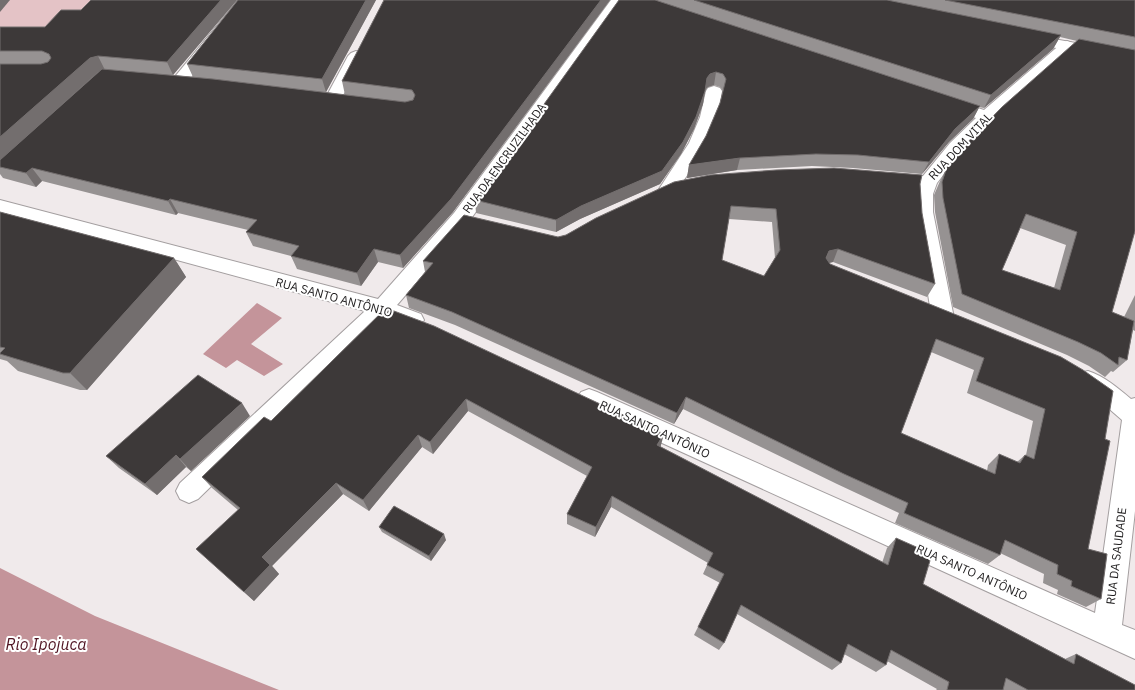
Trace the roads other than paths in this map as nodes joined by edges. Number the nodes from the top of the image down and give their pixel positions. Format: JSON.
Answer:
{"nodes":[{"id":1,"x":245,"y":0,"type":"edge"},
{"id":2,"x":618,"y":0,"type":"edge"},
{"id":3,"x":1014,"y":35,"type":"edge"},
{"id":4,"x":363,"y":43,"type":"edge"},
{"id":5,"x":1067,"y":46,"type":"junction"},
{"id":6,"x":1135,"y":59,"type":"edge"},
{"id":7,"x":179,"y":82,"type":"edge"},
{"id":8,"x":714,"y":91,"type":"dead end"},
{"id":9,"x":333,"y":99,"type":"edge"},
{"id":10,"x":934,"y":99,"type":"edge"},
{"id":11,"x":986,"y":116,"type":"junction"},
{"id":12,"x":876,"y":178,"type":"edge"},
{"id":13,"x":928,"y":182,"type":"junction"},
{"id":14,"x":692,"y":184,"type":"edge"},
{"id":15,"x":0,"y":206,"type":"edge"},
{"id":16,"x":920,"y":305,"type":"edge"},
{"id":17,"x":382,"y":308,"type":"junction"},
{"id":18,"x":942,"y":314,"type":"junction"},
{"id":19,"x":962,"y":322,"type":"edge"},
{"id":20,"x":433,"y":327,"type":"edge"},
{"id":21,"x":1074,"y":371,"type":"edge"},
{"id":22,"x":569,"y":390,"type":"edge"},
{"id":23,"x":1135,"y":414,"type":"edge"},
{"id":24,"x":189,"y":491,"type":"dead end"},
{"id":25,"x":1107,"y":632,"type":"junction"},
{"id":26,"x":1135,"y":645,"type":"edge"}],
"edges":[{"from":1,"to":7,"type":"street"},
{"from":2,"to":17,"type":"street","name":"RUA DA ENCRUZILHADA"},
{"from":3,"to":5,"type":"street"},
{"from":4,"to":9,"type":"street"},
{"from":5,"to":6,"type":"street"},
{"from":5,"to":11,"type":"street","name":"RUA DOM VITAL"},
{"from":8,"to":14,"type":"street"},
{"from":10,"to":11,"type":"street"},
{"from":11,"to":13,"type":"street","name":"RUA DOM VITAL"},
{"from":12,"to":13,"type":"street","name":"RUA DOM VITAL"},
{"from":13,"to":18,"type":"street"},
{"from":15,"to":17,"type":"street","name":"RUA SANTO ANTÔNIO"},
{"from":16,"to":18,"type":"street"},
{"from":17,"to":20,"type":"street","name":"RUA SANTO ANTÔNIO"},
{"from":17,"to":24,"type":"street","name":"RUA DA ENCRUZILHADA"},
{"from":18,"to":19,"type":"street"},
{"from":21,"to":23,"type":"street"},
{"from":22,"to":25,"type":"street","name":"RUA SANTO ANTÔNIO"},
{"from":23,"to":25,"type":"street","name":"RUA DA SAUDADE"},
{"from":25,"to":26,"type":"street","name":"RUA SANTO ANTÔNIO"}]}
